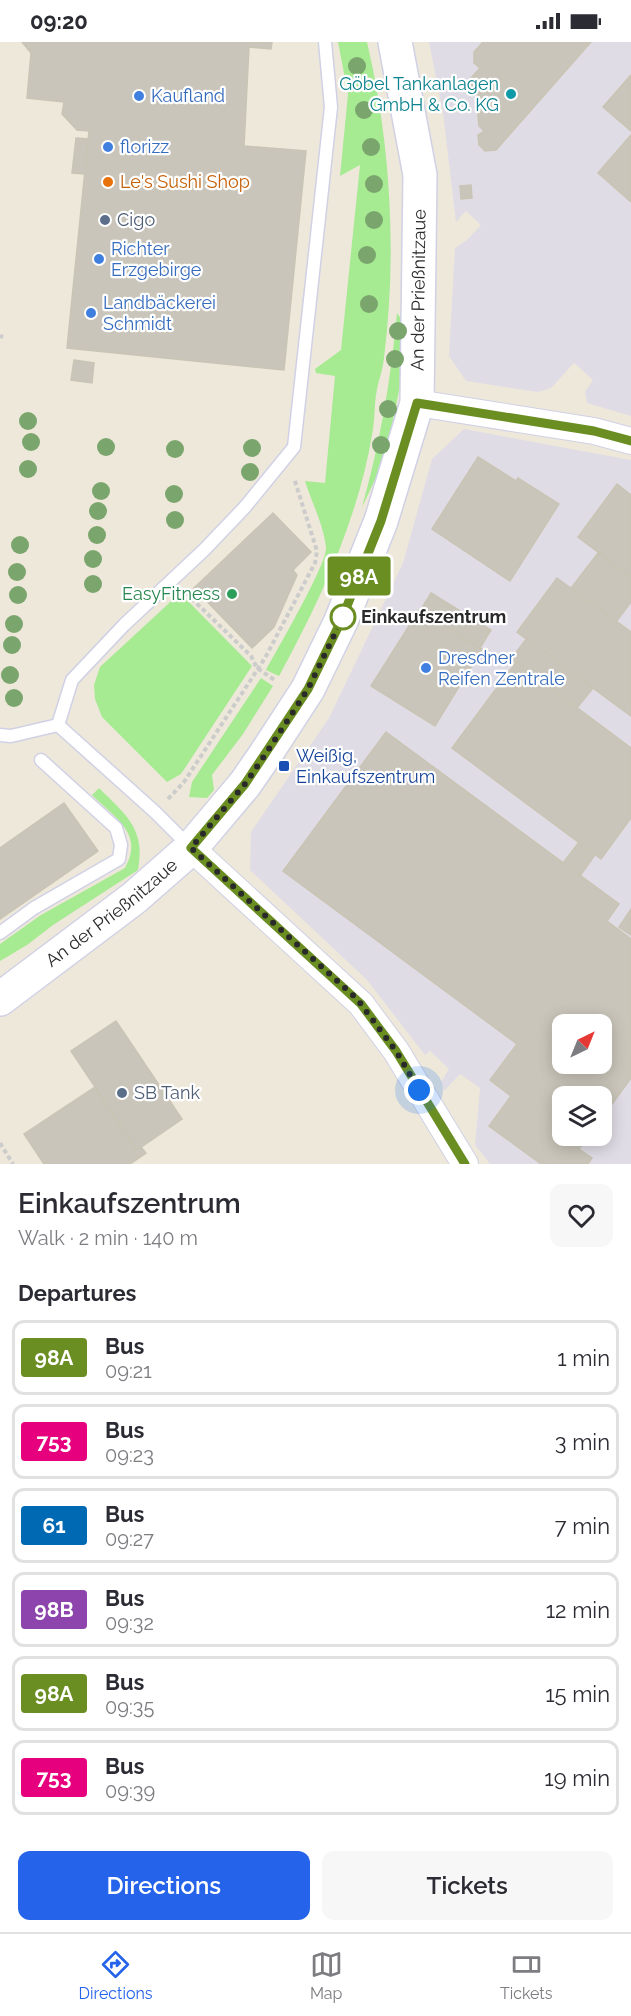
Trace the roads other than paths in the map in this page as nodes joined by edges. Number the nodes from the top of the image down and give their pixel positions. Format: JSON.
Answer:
{"nodes":[{"id":1,"x":325,"y":42,"type":"edge"},
{"id":2,"x":395,"y":42,"type":"edge"},
{"id":3,"x":417,"y":403,"type":"junction"},
{"id":4,"x":631,"y":441,"type":"edge"},
{"id":5,"x":58,"y":725,"type":"junction"},
{"id":6,"x":0,"y":735,"type":"edge"},
{"id":7,"x":40,"y":760,"type":"dead end"},
{"id":8,"x":191,"y":848,"type":"junction"},
{"id":9,"x":0,"y":933,"type":"edge"},
{"id":10,"x":0,"y":999,"type":"edge"},
{"id":11,"x":465,"y":1164,"type":"edge"}],
"edges":[{"from":1,"to":5,"type":"lane"},
{"from":2,"to":3,"type":"street","name":"An der Prießnitzaue"},
{"from":3,"to":4,"type":"street"},
{"from":3,"to":8,"type":"street","name":"An der Prießnitzaue"},
{"from":5,"to":6,"type":"lane"},
{"from":5,"to":8,"type":"lane"},
{"from":7,"to":9,"type":"lane"},
{"from":8,"to":10,"type":"street","name":"An der Prießnitzaue"},
{"from":8,"to":11,"type":"street"}]}
